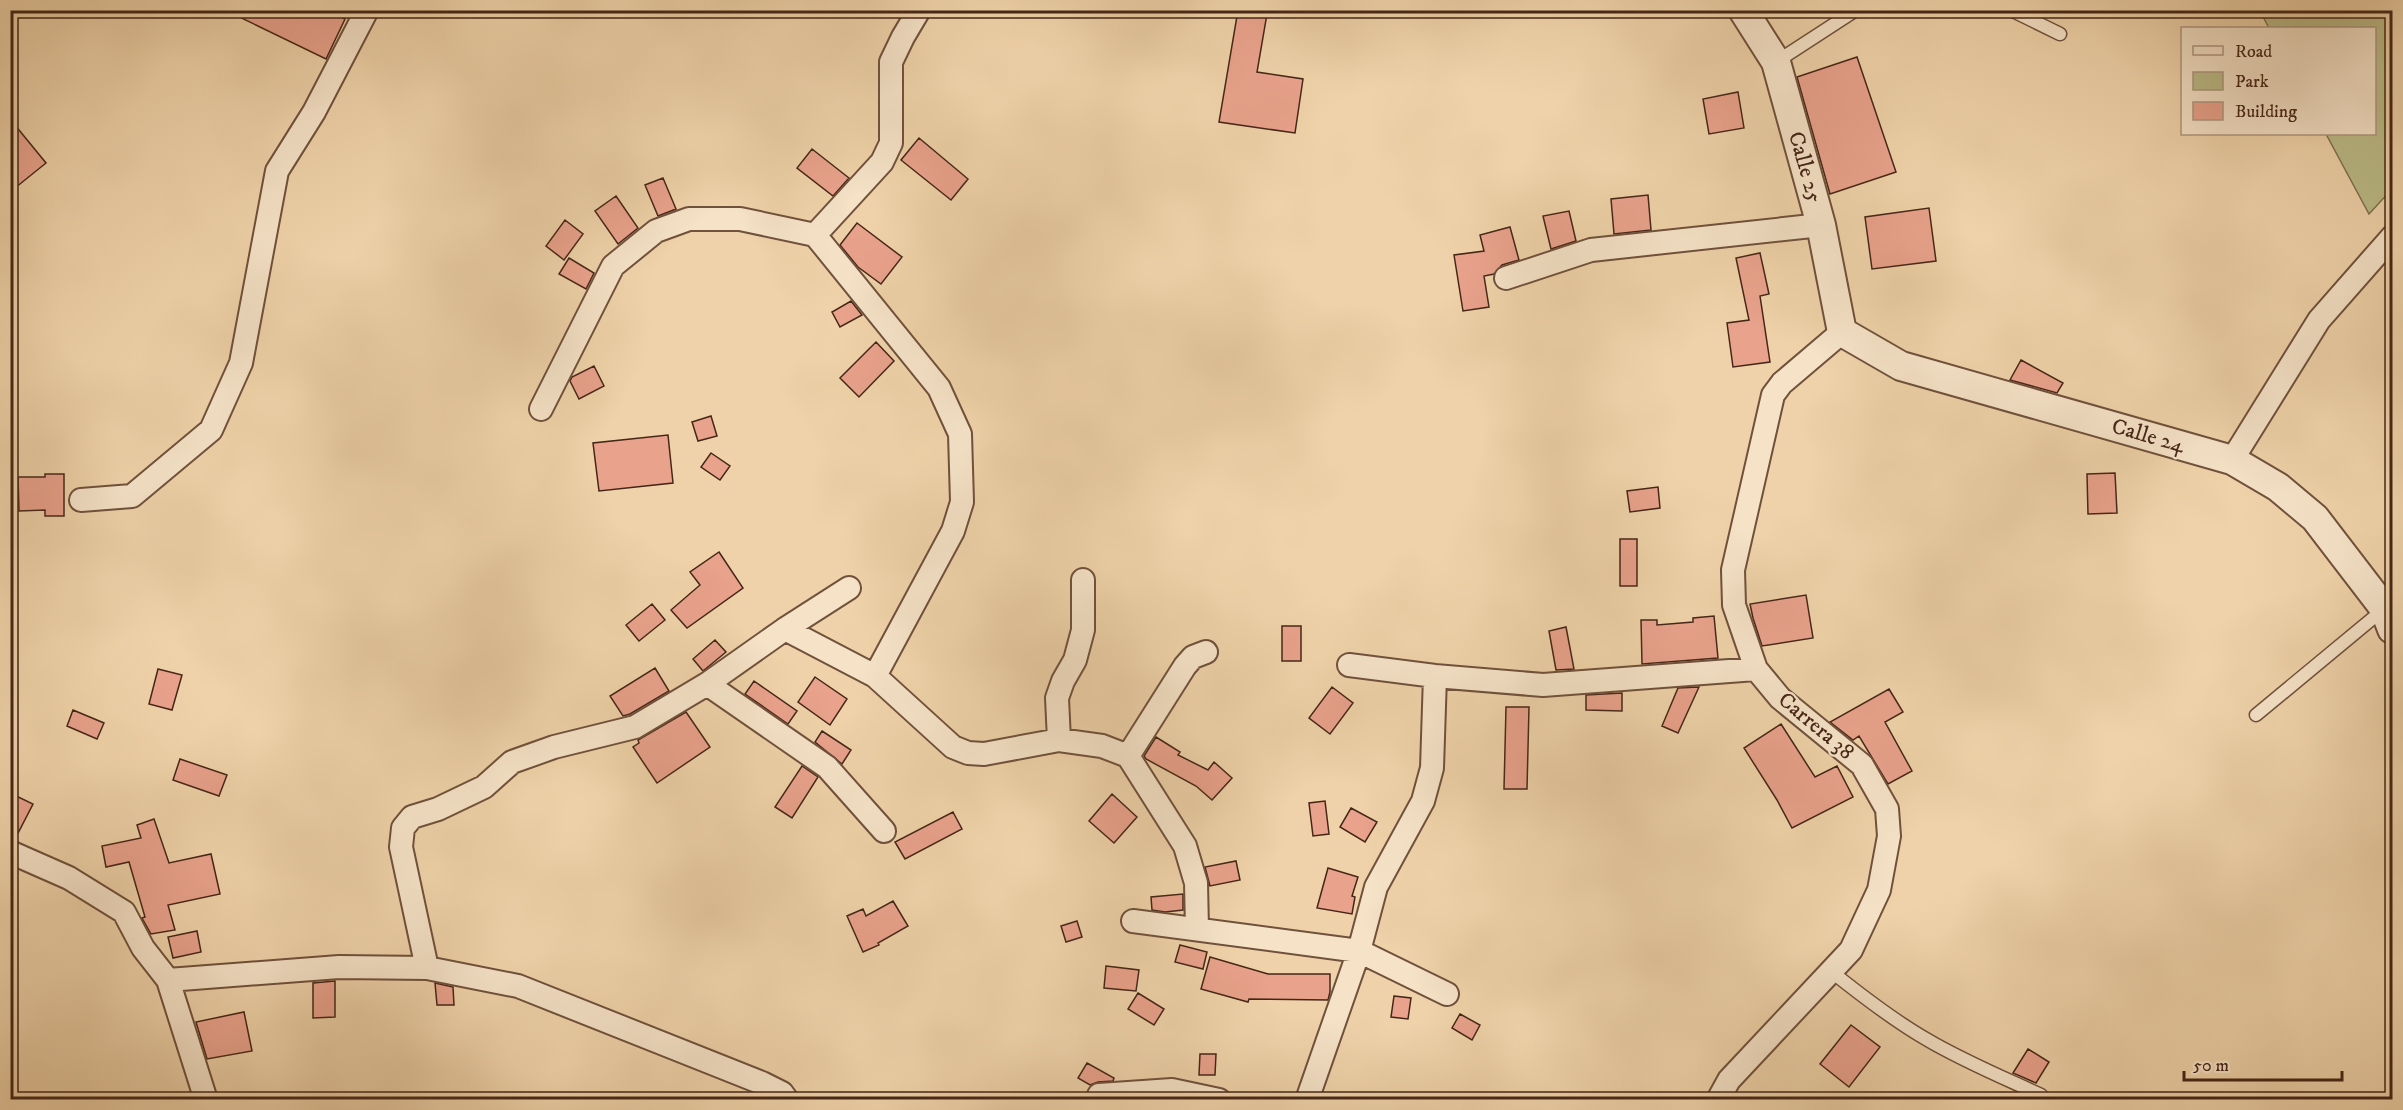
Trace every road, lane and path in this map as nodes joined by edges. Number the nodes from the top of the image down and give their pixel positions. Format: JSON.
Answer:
{"nodes":[{"id":1,"x":919,"y":10,"type":"edge"},
{"id":2,"x":1743,"y":10,"type":"edge"},
{"id":3,"x":1856,"y":10,"type":"edge"},
{"id":4,"x":2011,"y":10,"type":"edge"},
{"id":5,"x":361,"y":12,"type":"edge"},
{"id":6,"x":2060,"y":34,"type":"dead end"},
{"id":7,"x":1776,"y":62,"type":"junction"},
{"id":8,"x":1821,"y":225,"type":"junction"},
{"id":9,"x":816,"y":235,"type":"junction"},
{"id":10,"x":2392,"y":237,"type":"edge"},
{"id":11,"x":1506,"y":278,"type":"dead end"},
{"id":12,"x":1842,"y":332,"type":"junction"},
{"id":13,"x":542,"y":410,"type":"dead end"},
{"id":14,"x":2232,"y":460,"type":"junction"},
{"id":15,"x":81,"y":500,"type":"dead end"},
{"id":16,"x":1083,"y":580,"type":"dead end"},
{"id":17,"x":849,"y":588,"type":"dead end"},
{"id":18,"x":2388,"y":619,"type":"edge"},
{"id":19,"x":785,"y":629,"type":"junction"},
{"id":20,"x":1206,"y":652,"type":"dead end"},
{"id":21,"x":1348,"y":665,"type":"dead end"},
{"id":22,"x":1756,"y":669,"type":"junction"},
{"id":23,"x":875,"y":676,"type":"junction"},
{"id":24,"x":1435,"y":676,"type":"junction"},
{"id":25,"x":707,"y":684,"type":"junction"},
{"id":26,"x":2256,"y":715,"type":"dead end"},
{"id":27,"x":1059,"y":740,"type":"junction"},
{"id":28,"x":1128,"y":756,"type":"junction"},
{"id":29,"x":884,"y":831,"type":"dead end"},
{"id":30,"x":10,"y":852,"type":"edge"},
{"id":31,"x":1132,"y":921,"type":"dead end"},
{"id":32,"x":1197,"y":929,"type":"junction"},
{"id":33,"x":1359,"y":951,"type":"junction"},
{"id":34,"x":427,"y":968,"type":"junction"},
{"id":35,"x":1832,"y":972,"type":"junction"},
{"id":36,"x":168,"y":980,"type":"junction"},
{"id":37,"x":1446,"y":994,"type":"dead end"},
{"id":38,"x":1099,"y":1095,"type":"dead end"},
{"id":39,"x":2041,"y":1095,"type":"dead end"},
{"id":40,"x":206,"y":1100,"type":"edge"},
{"id":41,"x":787,"y":1100,"type":"edge"},
{"id":42,"x":1219,"y":1100,"type":"edge"},
{"id":43,"x":1307,"y":1100,"type":"edge"},
{"id":44,"x":1718,"y":1100,"type":"edge"}],
"edges":[{"from":1,"to":9,"type":"street"},
{"from":2,"to":7,"type":"street","name":"Calle 25"},
{"from":3,"to":7,"type":"lane"},
{"from":4,"to":6,"type":"lane"},
{"from":5,"to":15,"type":"street"},
{"from":7,"to":8,"type":"street","name":"Calle 25"},
{"from":8,"to":11,"type":"street"},
{"from":8,"to":12,"type":"street","name":"Calle 25"},
{"from":9,"to":13,"type":"street"},
{"from":9,"to":23,"type":"street"},
{"from":10,"to":14,"type":"street"},
{"from":12,"to":14,"type":"street","name":"Calle 24"},
{"from":12,"to":22,"type":"street","name":"Carrera 38"},
{"from":14,"to":18,"type":"street","name":"Calle 24"},
{"from":16,"to":27,"type":"street"},
{"from":17,"to":19,"type":"street"},
{"from":18,"to":26,"type":"lane"},
{"from":19,"to":23,"type":"street"},
{"from":19,"to":25,"type":"street"},
{"from":20,"to":28,"type":"street"},
{"from":21,"to":24,"type":"street"},
{"from":22,"to":24,"type":"street"},
{"from":22,"to":35,"type":"street","name":"Carrera 38"},
{"from":23,"to":27,"type":"street"},
{"from":24,"to":33,"type":"street"},
{"from":25,"to":29,"type":"street"},
{"from":25,"to":34,"type":"street"},
{"from":27,"to":28,"type":"street"},
{"from":28,"to":32,"type":"street"},
{"from":30,"to":36,"type":"street"},
{"from":31,"to":32,"type":"street"},
{"from":32,"to":33,"type":"street"},
{"from":33,"to":37,"type":"street"},
{"from":33,"to":43,"type":"street"},
{"from":34,"to":36,"type":"street"},
{"from":34,"to":41,"type":"street"},
{"from":35,"to":39,"type":"lane"},
{"from":35,"to":44,"type":"street","name":"Carrera 38"},
{"from":36,"to":40,"type":"street"},
{"from":38,"to":42,"type":"street"}]}
